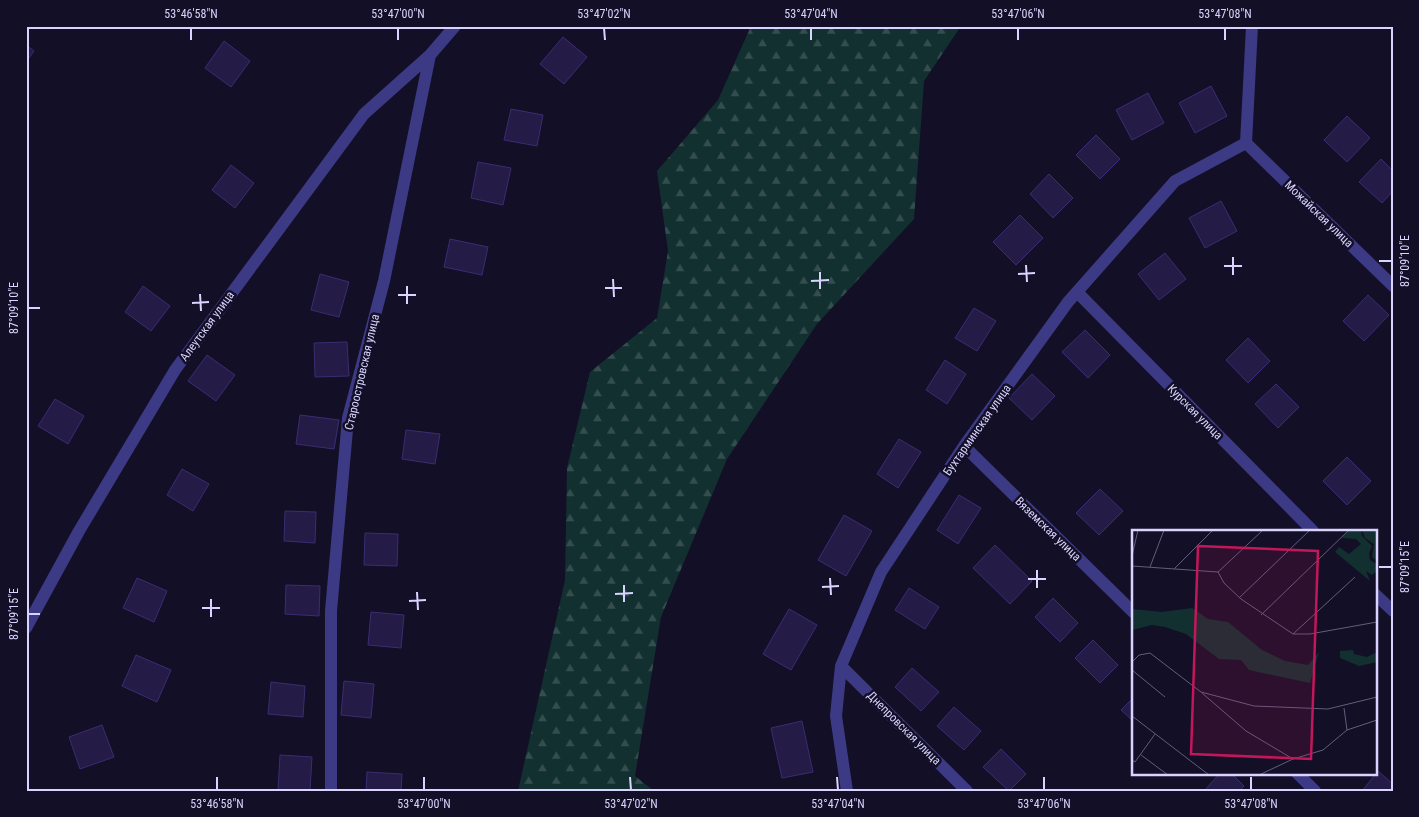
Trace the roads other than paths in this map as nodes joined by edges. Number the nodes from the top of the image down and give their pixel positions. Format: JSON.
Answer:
{"nodes":[{"id":1,"x":455,"y":26,"type":"edge"},
{"id":2,"x":1252,"y":26,"type":"edge"},
{"id":3,"x":430,"y":55,"type":"junction"},
{"id":4,"x":1246,"y":143,"type":"junction"},
{"id":5,"x":1393,"y":286,"type":"edge"},
{"id":6,"x":1077,"y":292,"type":"junction"},
{"id":7,"x":964,"y":446,"type":"junction"},
{"id":8,"x":1312,"y":530,"type":"edge"},
{"id":9,"x":1376,"y":595,"type":"edge"},
{"id":10,"x":1132,"y":611,"type":"edge"},
{"id":11,"x":1393,"y":612,"type":"edge"},
{"id":12,"x":26,"y":628,"type":"edge"},
{"id":13,"x":841,"y":666,"type":"junction"},
{"id":14,"x":1298,"y":774,"type":"edge"},
{"id":15,"x":330,"y":791,"type":"edge"},
{"id":16,"x":847,"y":791,"type":"edge"},
{"id":17,"x":966,"y":791,"type":"edge"},
{"id":18,"x":1315,"y":791,"type":"edge"}],
"edges":[{"from":1,"to":3,"type":"street","name":"Староостровская улица"},
{"from":2,"to":4,"type":"street"},
{"from":3,"to":12,"type":"street","name":"Алеутская улица"},
{"from":3,"to":15,"type":"street","name":"Староостровская улица"},
{"from":4,"to":5,"type":"street","name":"Можайская улица"},
{"from":4,"to":6,"type":"street","name":"Бухтарминская улица"},
{"from":6,"to":7,"type":"street","name":"Бухтарминская улица"},
{"from":6,"to":8,"type":"street","name":"Курская улица"},
{"from":7,"to":10,"type":"street","name":"Вяземская улица"},
{"from":7,"to":13,"type":"street","name":"Бухтарминская улица"},
{"from":9,"to":11,"type":"street"},
{"from":13,"to":16,"type":"street","name":"Бухтарминская улица"},
{"from":13,"to":17,"type":"street","name":"Днепровская улица"},
{"from":14,"to":18,"type":"street"}]}
